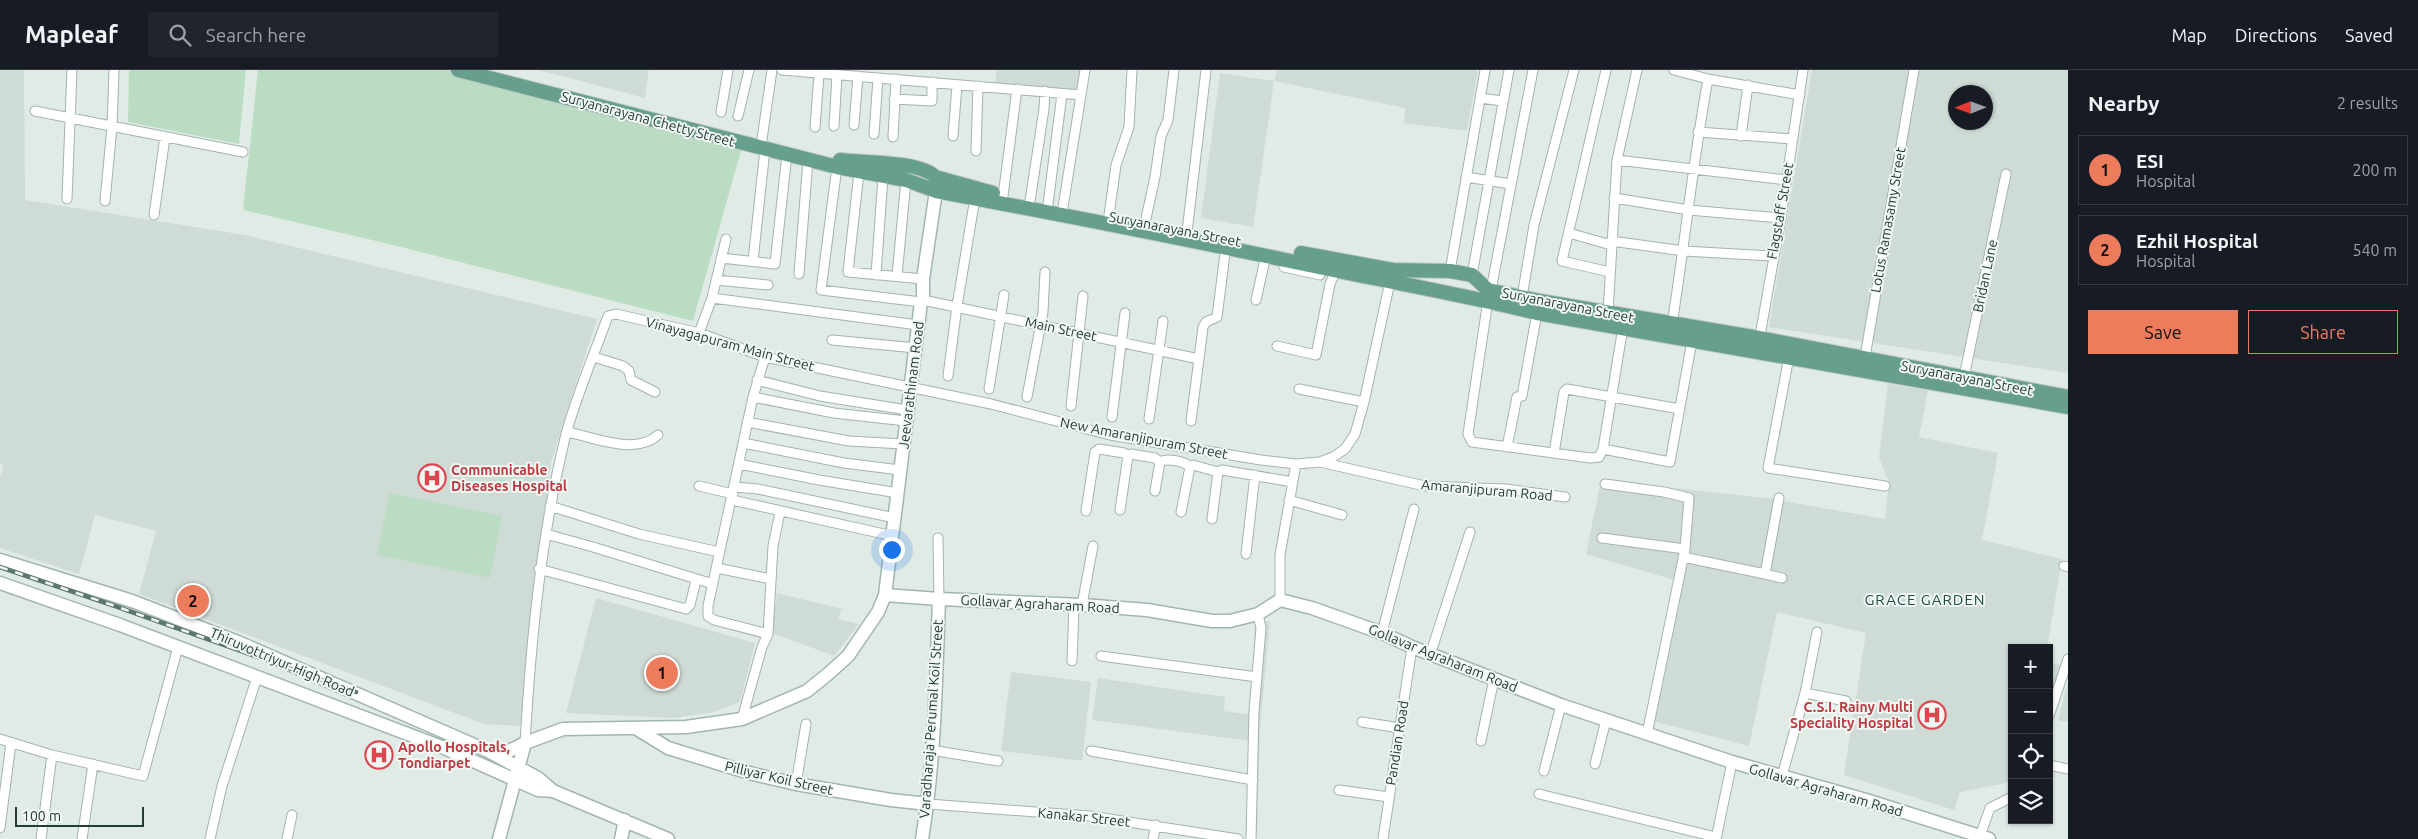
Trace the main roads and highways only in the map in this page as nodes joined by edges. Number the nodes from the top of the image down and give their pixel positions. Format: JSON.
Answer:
{"nodes":[{"id":1,"x":458,"y":70,"type":"edge"},
{"id":2,"x":486,"y":70,"type":"edge"},
{"id":3,"x":763,"y":144,"type":"junction"},
{"id":4,"x":839,"y":163,"type":"junction"},
{"id":5,"x":936,"y":184,"type":"junction"},
{"id":6,"x":1392,"y":275,"type":"junction"},
{"id":7,"x":1490,"y":295,"type":"junction"},
{"id":8,"x":1758,"y":345,"type":"junction"},
{"id":9,"x":1864,"y":364,"type":"junction"},
{"id":10,"x":2068,"y":397,"type":"edge"},
{"id":11,"x":2068,"y":407,"type":"edge"},
{"id":12,"x":0,"y":560,"type":"edge"},
{"id":13,"x":0,"y":583,"type":"edge"},
{"id":14,"x":885,"y":595,"type":"junction"},
{"id":15,"x":939,"y":599,"type":"junction"},
{"id":16,"x":636,"y":729,"type":"junction"},
{"id":17,"x":525,"y":743,"type":"junction"},
{"id":18,"x":499,"y":756,"type":"junction"},
{"id":19,"x":518,"y":774,"type":"junction"},
{"id":20,"x":928,"y":804,"type":"junction"},
{"id":21,"x":625,"y":820,"type":"junction"},
{"id":22,"x":1985,"y":838,"type":"edge"},
{"id":23,"x":499,"y":839,"type":"edge"},
{"id":24,"x":621,"y":839,"type":"edge"},
{"id":25,"x":668,"y":839,"type":"edge"},
{"id":26,"x":922,"y":839,"type":"edge"}],
"edges":[{"from":1,"to":3,"type":"main road","name":"Suryanarayana Chetty Street"},
{"from":2,"to":3,"type":"main road","name":"Suryanarayana Chetty Street"},
{"from":3,"to":4,"type":"main road","name":"Suryanarayana Chetty Street"},
{"from":3,"to":4,"type":"main road","name":"Suryanarayana Chetty Street"},
{"from":4,"to":5,"type":"main road","name":"Suryanarayana Street"},
{"from":4,"to":5,"type":"main road","name":"Suryanarayana Street"},
{"from":5,"to":6,"type":"main road","name":"Suryanarayana Street"},
{"from":5,"to":6,"type":"main road","name":"Suryanarayana Street"},
{"from":5,"to":14,"type":"main road","name":"Jeevarathinam Road"},
{"from":6,"to":7,"type":"main road","name":"Suryanarayana Street"},
{"from":6,"to":7,"type":"main road","name":"Suryanarayana Street"},
{"from":7,"to":8,"type":"main road","name":"Suryanarayana Street"},
{"from":7,"to":8,"type":"main road","name":"Suryanarayana Street"},
{"from":8,"to":9,"type":"main road","name":"Suryanarayana Street"},
{"from":8,"to":9,"type":"main road","name":"Suryanarayana Street"},
{"from":9,"to":10,"type":"main road","name":"Suryanarayana Street"},
{"from":9,"to":11,"type":"main road","name":"Suryanarayana Street"},
{"from":12,"to":18,"type":"main road","name":"Thiruvottriyur High Road"},
{"from":13,"to":19,"type":"main road","name":"Thiruvottriyur High Road"},
{"from":14,"to":15,"type":"main road","name":"Gollavar Agraharam Road"},
{"from":14,"to":16,"type":"main road","name":"Jeevarathinam Road"},
{"from":15,"to":20,"type":"main road","name":"Varadharaja Perumal Koil Street"},
{"from":15,"to":22,"type":"main road","name":"Gollavar Agraharam Road"},
{"from":16,"to":17,"type":"main road","name":"Jeevarathinam Road"},
{"from":16,"to":20,"type":"main road","name":"Pilliyar Koil Street"},
{"from":17,"to":18,"type":"main road","name":"Jeevarathinam Road"},
{"from":17,"to":19,"type":"main road"},
{"from":18,"to":19,"type":"main road","name":"Thiruvottriyur High Road"},
{"from":19,"to":21,"type":"main road","name":"Thiruvottriyur High Road"},
{"from":19,"to":23,"type":"main road"},
{"from":20,"to":26,"type":"main road","name":"Varadharaja Perumal Koil Street"},
{"from":21,"to":24,"type":"main road"},
{"from":21,"to":25,"type":"main road","name":"Thiruvottriyur High Road"}]}
